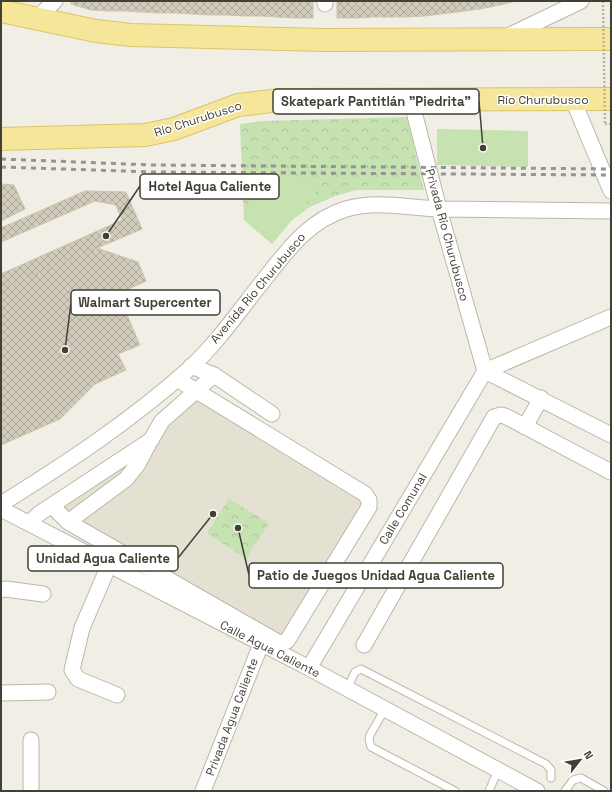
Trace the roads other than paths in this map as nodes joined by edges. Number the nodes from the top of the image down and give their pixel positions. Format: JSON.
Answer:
{"nodes":[{"id":1,"x":55,"y":1,"type":"edge"},
{"id":2,"x":581,"y":1,"type":"edge"},
{"id":3,"x":4,"y":9,"type":"edge"},
{"id":4,"x":38,"y":17,"type":"junction"},
{"id":5,"x":501,"y":39,"type":"junction"},
{"id":6,"x":611,"y":39,"type":"edge"},
{"id":7,"x":611,"y":99,"type":"edge"},
{"id":8,"x":411,"y":100,"type":"junction"},
{"id":9,"x":573,"y":100,"type":"junction"},
{"id":10,"x":1,"y":139,"type":"edge"},
{"id":11,"x":611,"y":191,"type":"edge"},
{"id":12,"x":439,"y":208,"type":"junction"},
{"id":13,"x":611,"y":210,"type":"edge"},
{"id":14,"x":611,"y":317,"type":"edge"},
{"id":15,"x":191,"y":366,"type":"junction"},
{"id":16,"x":485,"y":371,"type":"junction"},
{"id":17,"x":214,"y":376,"type":"junction"},
{"id":18,"x":177,"y":378,"type":"junction"},
{"id":19,"x":195,"y":391,"type":"junction"},
{"id":20,"x":540,"y":398,"type":"junction"},
{"id":21,"x":272,"y":414,"type":"dead end"},
{"id":22,"x":525,"y":427,"type":"junction"},
{"id":23,"x":611,"y":435,"type":"edge"},
{"id":24,"x":151,"y":440,"type":"junction"},
{"id":25,"x":611,"y":472,"type":"edge"},
{"id":26,"x":1,"y":504,"type":"edge"},
{"id":27,"x":52,"y":506,"type":"junction"},
{"id":28,"x":1,"y":509,"type":"edge"},
{"id":29,"x":68,"y":522,"type":"junction"},
{"id":30,"x":29,"y":523,"type":"junction"},
{"id":31,"x":109,"y":565,"type":"junction"},
{"id":32,"x":1,"y":590,"type":"edge"},
{"id":33,"x":43,"y":594,"type":"dead end"},
{"id":34,"x":261,"y":644,"type":"junction"},
{"id":35,"x":364,"y":645,"type":"dead end"},
{"id":36,"x":308,"y":668,"type":"junction"},
{"id":37,"x":347,"y":689,"type":"junction"},
{"id":38,"x":48,"y":692,"type":"dead end"},
{"id":39,"x":1,"y":693,"type":"edge"},
{"id":40,"x":117,"y":695,"type":"dead end"},
{"id":41,"x":384,"y":709,"type":"junction"},
{"id":42,"x":31,"y":740,"type":"dead end"},
{"id":43,"x":498,"y":770,"type":"junction"},
{"id":44,"x":551,"y":778,"type":"dead end"},
{"id":45,"x":32,"y":791,"type":"edge"},
{"id":46,"x":203,"y":791,"type":"edge"},
{"id":47,"x":455,"y":791,"type":"edge"},
{"id":48,"x":489,"y":791,"type":"edge"},
{"id":49,"x":538,"y":791,"type":"edge"},
{"id":50,"x":565,"y":791,"type":"edge"},
{"id":51,"x":604,"y":791,"type":"edge"}],
"edges":[{"from":1,"to":4,"type":"street"},
{"from":2,"to":5,"type":"street"},
{"from":3,"to":4,"type":"main road"},
{"from":4,"to":5,"type":"main road"},
{"from":5,"to":6,"type":"main road"},
{"from":7,"to":9,"type":"main road","name":"Río Churubusco"},
{"from":8,"to":9,"type":"main road","name":"Río Churubusco"},
{"from":8,"to":10,"type":"main road","name":"Río Churubusco"},
{"from":8,"to":12,"type":"street","name":"Privada Río Churubusco"},
{"from":9,"to":11,"type":"street"},
{"from":12,"to":13,"type":"street","name":"Avenida Río Churubusco"},
{"from":12,"to":15,"type":"street","name":"Avenida Río Churubusco"},
{"from":12,"to":16,"type":"street","name":"Privada Río Churubusco"},
{"from":14,"to":16,"type":"street"},
{"from":15,"to":17,"type":"street"},
{"from":15,"to":18,"type":"street","name":"Avenida Río Churubusco"},
{"from":16,"to":20,"type":"street"},
{"from":16,"to":36,"type":"street","name":"Calle Comunal"},
{"from":17,"to":19,"type":"street"},
{"from":17,"to":21,"type":"street"},
{"from":18,"to":19,"type":"street"},
{"from":18,"to":26,"type":"street","name":"Avenida Río Churubusco"},
{"from":19,"to":24,"type":"street"},
{"from":19,"to":29,"type":"street"},
{"from":20,"to":22,"type":"street"},
{"from":20,"to":23,"type":"street"},
{"from":22,"to":25,"type":"street"},
{"from":22,"to":35,"type":"street"},
{"from":24,"to":27,"type":"street"},
{"from":24,"to":29,"type":"street"},
{"from":27,"to":29,"type":"street"},
{"from":27,"to":30,"type":"street"},
{"from":28,"to":30,"type":"street","name":"Calle Agua Caliente"},
{"from":30,"to":31,"type":"street","name":"Calle Agua Caliente"},
{"from":31,"to":34,"type":"street","name":"Calle Agua Caliente"},
{"from":31,"to":40,"type":"street"},
{"from":32,"to":33,"type":"street"},
{"from":34,"to":36,"type":"street","name":"Calle Agua Caliente"},
{"from":34,"to":46,"type":"street","name":"Privada Agua Caliente"},
{"from":36,"to":37,"type":"street","name":"Calle Agua Caliente"},
{"from":37,"to":41,"type":"street","name":"Calle Agua Caliente"},
{"from":37,"to":44,"type":"lane"},
{"from":38,"to":39,"type":"street"},
{"from":41,"to":43,"type":"street","name":"Calle Agua Caliente"},
{"from":41,"to":47,"type":"lane"},
{"from":42,"to":45,"type":"street"},
{"from":43,"to":48,"type":"lane"},
{"from":43,"to":49,"type":"street","name":"Calle Agua Caliente"},
{"from":50,"to":51,"type":"lane"}]}
